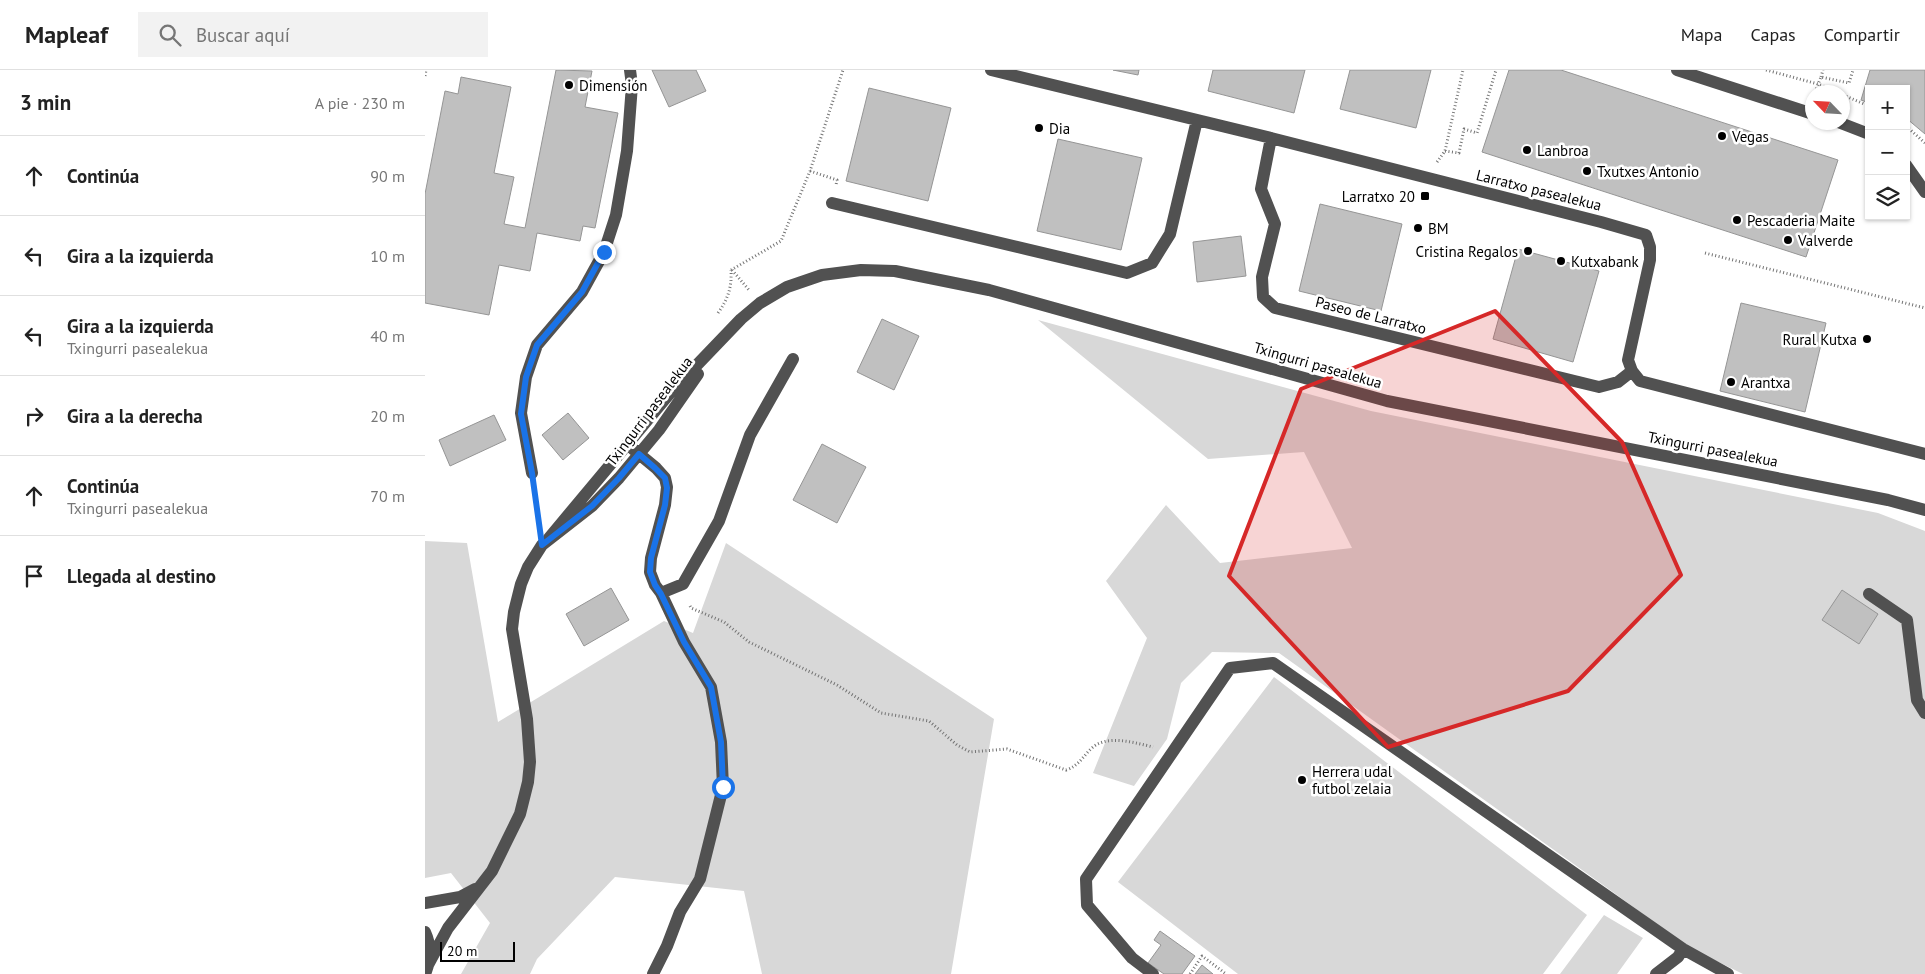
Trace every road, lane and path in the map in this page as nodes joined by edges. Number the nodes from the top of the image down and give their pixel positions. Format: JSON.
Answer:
{"nodes":[{"id":1,"x":426,"y":70,"type":"edge"},
{"id":2,"x":631,"y":70,"type":"edge"},
{"id":3,"x":991,"y":70,"type":"edge"},
{"id":4,"x":1463,"y":70,"type":"edge"},
{"id":5,"x":1496,"y":70,"type":"edge"},
{"id":6,"x":1677,"y":70,"type":"edge"},
{"id":7,"x":1766,"y":70,"type":"edge"},
{"id":8,"x":1823,"y":70,"type":"edge"},
{"id":9,"x":1853,"y":70,"type":"edge"},
{"id":10,"x":843,"y":71,"type":"edge"},
{"id":11,"x":425,"y":76,"type":"edge"},
{"id":12,"x":1821,"y":77,"type":"junction"},
{"id":13,"x":1818,"y":84,"type":"joint"},
{"id":14,"x":1850,"y":98,"type":"edge"},
{"id":15,"x":1865,"y":104,"type":"edge"},
{"id":16,"x":1805,"y":111,"type":"edge"},
{"id":17,"x":1197,"y":120,"type":"junction"},
{"id":18,"x":1850,"y":127,"type":"edge"},
{"id":19,"x":1910,"y":130,"type":"edge"},
{"id":20,"x":1865,"y":132,"type":"edge"},
{"id":21,"x":1271,"y":138,"type":"junction"},
{"id":22,"x":1925,"y":143,"type":"edge"},
{"id":23,"x":1445,"y":151,"type":"junction"},
{"id":24,"x":1910,"y":171,"type":"edge"},
{"id":25,"x":1426,"y":178,"type":"junction"},
{"id":26,"x":1925,"y":192,"type":"edge"},
{"id":27,"x":832,"y":203,"type":"dead end"},
{"id":28,"x":1705,"y":253,"type":"dead end"},
{"id":29,"x":760,"y":304,"type":"junction"},
{"id":30,"x":1925,"y":308,"type":"edge"},
{"id":31,"x":724,"y":337,"type":"junction"},
{"id":32,"x":793,"y":359,"type":"dead end"},
{"id":33,"x":1632,"y":371,"type":"junction"},
{"id":34,"x":627,"y":445,"type":"junction"},
{"id":35,"x":639,"y":454,"type":"junction"},
{"id":36,"x":1925,"y":454,"type":"edge"},
{"id":37,"x":532,"y":473,"type":"joint"},
{"id":38,"x":1925,"y":510,"type":"edge"},
{"id":39,"x":546,"y":542,"type":"junction"},
{"id":40,"x":683,"y":584,"type":"junction"},
{"id":41,"x":661,"y":594,"type":"junction"},
{"id":42,"x":1869,"y":594,"type":"dead end"},
{"id":43,"x":1925,"y":713,"type":"edge"},
{"id":44,"x":1181,"y":741,"type":"junction"},
{"id":45,"x":479,"y":887,"type":"junction"},
{"id":46,"x":425,"y":903,"type":"edge"},
{"id":47,"x":425,"y":932,"type":"edge"},
{"id":48,"x":1683,"y":950,"type":"junction"},
{"id":49,"x":427,"y":969,"type":"edge"},
{"id":50,"x":653,"y":974,"type":"edge"},
{"id":51,"x":1153,"y":974,"type":"edge"},
{"id":52,"x":1190,"y":974,"type":"edge"},
{"id":53,"x":1226,"y":974,"type":"edge"},
{"id":54,"x":1656,"y":974,"type":"edge"},
{"id":55,"x":1728,"y":974,"type":"edge"}],
"edges":[{"from":1,"to":11,"type":"path"},
{"from":2,"to":37,"type":"street"},
{"from":3,"to":17,"type":"street","name":"Larratxo pasealekua"},
{"from":4,"to":23,"type":"path"},
{"from":5,"to":23,"type":"path"},
{"from":6,"to":16,"type":"street"},
{"from":7,"to":13,"type":"path"},
{"from":8,"to":12,"type":"path"},
{"from":9,"to":12,"type":"path"},
{"from":10,"to":29,"type":"path"},
{"from":12,"to":13,"type":"path"},
{"from":14,"to":15,"type":"path"},
{"from":17,"to":21,"type":"street","name":"Larratxo pasealekua"},
{"from":17,"to":27,"type":"street"},
{"from":18,"to":20,"type":"street"},
{"from":19,"to":22,"type":"path"},
{"from":21,"to":25,"type":"street","name":"Larratxo pasealekua"},
{"from":21,"to":33,"type":"street","name":"Paseo de Larratxo"},
{"from":23,"to":25,"type":"path"},
{"from":24,"to":26,"type":"street"},
{"from":25,"to":33,"type":"street","name":"Larratxo pasealekua"},
{"from":28,"to":30,"type":"path"},
{"from":29,"to":31,"type":"street","name":"Txingurri pasealekua"},
{"from":29,"to":38,"type":"street","name":"Txingurri pasealekua"},
{"from":31,"to":34,"type":"street","name":"Txingurri pasealekua"},
{"from":31,"to":35,"type":"street","name":"Txingurri pasealekua"},
{"from":32,"to":40,"type":"street"},
{"from":33,"to":36,"type":"street"},
{"from":34,"to":35,"type":"street"},
{"from":34,"to":39,"type":"street","name":"Txingurri pasealekua"},
{"from":35,"to":39,"type":"street","name":"Txingurri pasealekua"},
{"from":35,"to":41,"type":"street"},
{"from":37,"to":39,"type":"path"},
{"from":39,"to":45,"type":"street","name":"Txingurri pasealekua"},
{"from":40,"to":41,"type":"street"},
{"from":40,"to":44,"type":"path"},
{"from":41,"to":50,"type":"street"},
{"from":42,"to":43,"type":"street"},
{"from":44,"to":48,"type":"street"},
{"from":44,"to":51,"type":"street"},
{"from":45,"to":46,"type":"street","name":"Txingurri pasealekua"},
{"from":45,"to":49,"type":"street","name":"Txingurri pasealekua"},
{"from":47,"to":49,"type":"street","name":"Txingurri pasealekua"},
{"from":48,"to":54,"type":"street"},
{"from":48,"to":55,"type":"street"},
{"from":52,"to":53,"type":"path"}]}
